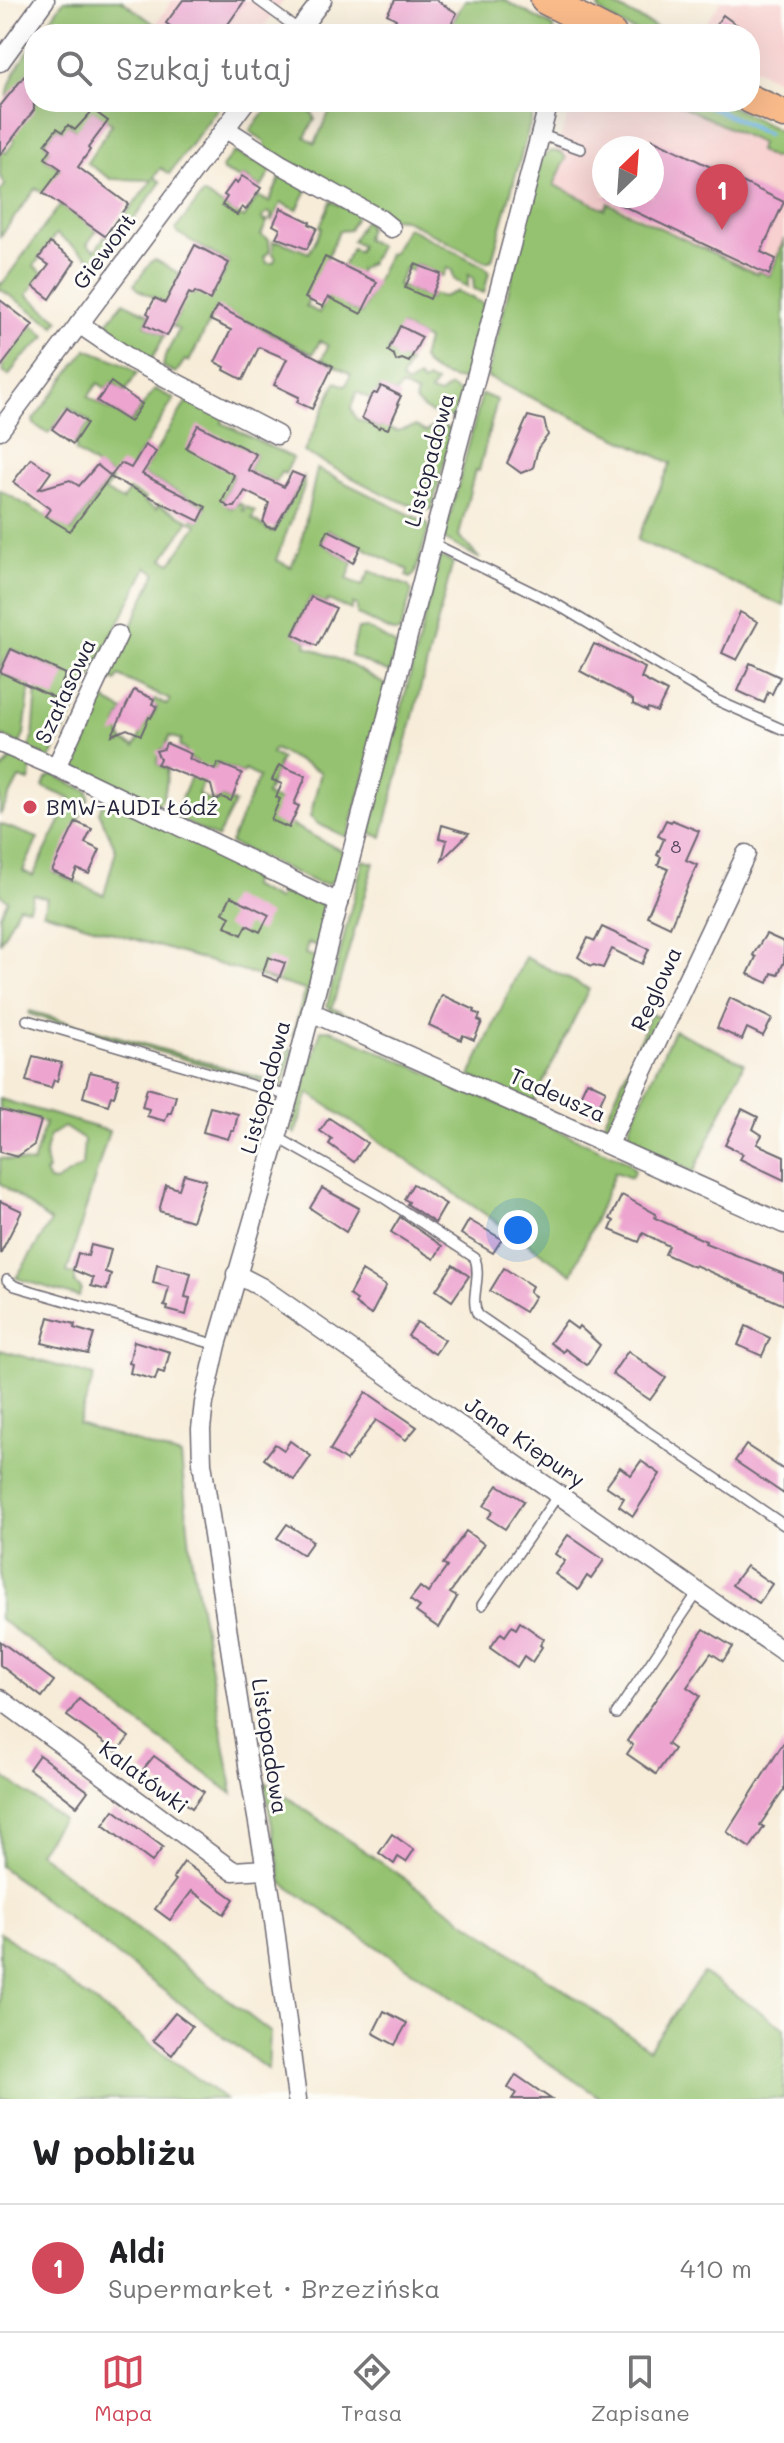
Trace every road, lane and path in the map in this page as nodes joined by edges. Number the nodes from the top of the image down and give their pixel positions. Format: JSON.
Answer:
{"nodes":[{"id":1,"x":45,"y":0,"type":"edge"},
{"id":2,"x":258,"y":0,"type":"edge"},
{"id":3,"x":322,"y":0,"type":"edge"},
{"id":4,"x":545,"y":0,"type":"edge"},
{"id":5,"x":28,"y":24,"type":"edge"},
{"id":6,"x":288,"y":24,"type":"edge"},
{"id":7,"x":304,"y":24,"type":"edge"},
{"id":8,"x":574,"y":24,"type":"edge"},
{"id":9,"x":24,"y":29,"type":"edge"},
{"id":10,"x":0,"y":62,"type":"edge"},
{"id":11,"x":760,"y":103,"type":"edge"},
{"id":12,"x":238,"y":112,"type":"edge"},
{"id":13,"x":546,"y":112,"type":"edge"},
{"id":14,"x":784,"y":114,"type":"edge"},
{"id":15,"x":226,"y":129,"type":"junction"},
{"id":16,"x":539,"y":134,"type":"junction"},
{"id":17,"x":581,"y":149,"type":"dead end"},
{"id":18,"x":391,"y":228,"type":"dead end"},
{"id":19,"x":79,"y":324,"type":"junction"},
{"id":20,"x":0,"y":430,"type":"edge"},
{"id":21,"x":277,"y":435,"type":"dead end"},
{"id":22,"x":432,"y":543,"type":"junction"},
{"id":23,"x":118,"y":635,"type":"dead end"},
{"id":24,"x":784,"y":730,"type":"edge"},
{"id":25,"x":3,"y":750,"type":"edge"},
{"id":26,"x":56,"y":767,"type":"junction"},
{"id":27,"x":746,"y":854,"type":"dead end"},
{"id":28,"x":339,"y":903,"type":"junction"},
{"id":29,"x":311,"y":1012,"type":"junction"},
{"id":30,"x":27,"y":1020,"type":"dead end"},
{"id":31,"x":289,"y":1096,"type":"junction"},
{"id":32,"x":277,"y":1137,"type":"junction"},
{"id":33,"x":609,"y":1144,"type":"junction"},
{"id":34,"x":784,"y":1224,"type":"edge"},
{"id":35,"x":236,"y":1274,"type":"junction"},
{"id":36,"x":7,"y":1280,"type":"dead end"},
{"id":37,"x":217,"y":1345,"type":"junction"},
{"id":38,"x":558,"y":1495,"type":"junction"},
{"id":39,"x":784,"y":1525,"type":"edge"},
{"id":40,"x":698,"y":1592,"type":"junction"},
{"id":41,"x":482,"y":1605,"type":"dead end"},
{"id":42,"x":784,"y":1652,"type":"edge"},
{"id":43,"x":0,"y":1699,"type":"edge"},
{"id":44,"x":616,"y":1714,"type":"dead end"},
{"id":45,"x":266,"y":1869,"type":"junction"},
{"id":46,"x":297,"y":2099,"type":"edge"}],
"edges":[{"from":1,"to":5,"type":"street"},
{"from":2,"to":6,"type":"lane"},
{"from":3,"to":7,"type":"street"},
{"from":4,"to":8,"type":"main road"},
{"from":9,"to":10,"type":"street"},
{"from":11,"to":14,"type":"main road"},
{"from":12,"to":15,"type":"street","name":"Giewont"},
{"from":13,"to":16,"type":"street","name":"Listopadowa"},
{"from":15,"to":18,"type":"street"},
{"from":15,"to":19,"type":"street","name":"Giewont"},
{"from":16,"to":17,"type":"lane"},
{"from":16,"to":22,"type":"street","name":"Listopadowa"},
{"from":19,"to":20,"type":"street","name":"Giewont"},
{"from":19,"to":21,"type":"street"},
{"from":22,"to":24,"type":"lane"},
{"from":22,"to":28,"type":"street","name":"Listopadowa"},
{"from":23,"to":26,"type":"street","name":"Szałasowa"},
{"from":25,"to":26,"type":"street"},
{"from":26,"to":28,"type":"street"},
{"from":27,"to":33,"type":"street","name":"Reglowa"},
{"from":28,"to":29,"type":"street","name":"Listopadowa"},
{"from":29,"to":31,"type":"street","name":"Listopadowa"},
{"from":29,"to":33,"type":"street","name":"Tadeusza"},
{"from":30,"to":31,"type":"lane"},
{"from":31,"to":32,"type":"street","name":"Listopadowa"},
{"from":32,"to":35,"type":"street","name":"Listopadowa"},
{"from":32,"to":39,"type":"lane"},
{"from":33,"to":34,"type":"street","name":"Tadeusza"},
{"from":35,"to":37,"type":"street","name":"Listopadowa"},
{"from":35,"to":38,"type":"street","name":"Jana Kiepury"},
{"from":36,"to":37,"type":"lane"},
{"from":37,"to":45,"type":"street","name":"Listopadowa"},
{"from":38,"to":40,"type":"street","name":"Jana Kiepury"},
{"from":38,"to":41,"type":"lane"},
{"from":40,"to":42,"type":"street","name":"Jana Kiepury"},
{"from":40,"to":44,"type":"lane"},
{"from":43,"to":45,"type":"street","name":"Kalatówki"},
{"from":45,"to":46,"type":"street","name":"Listopadowa"}]}
